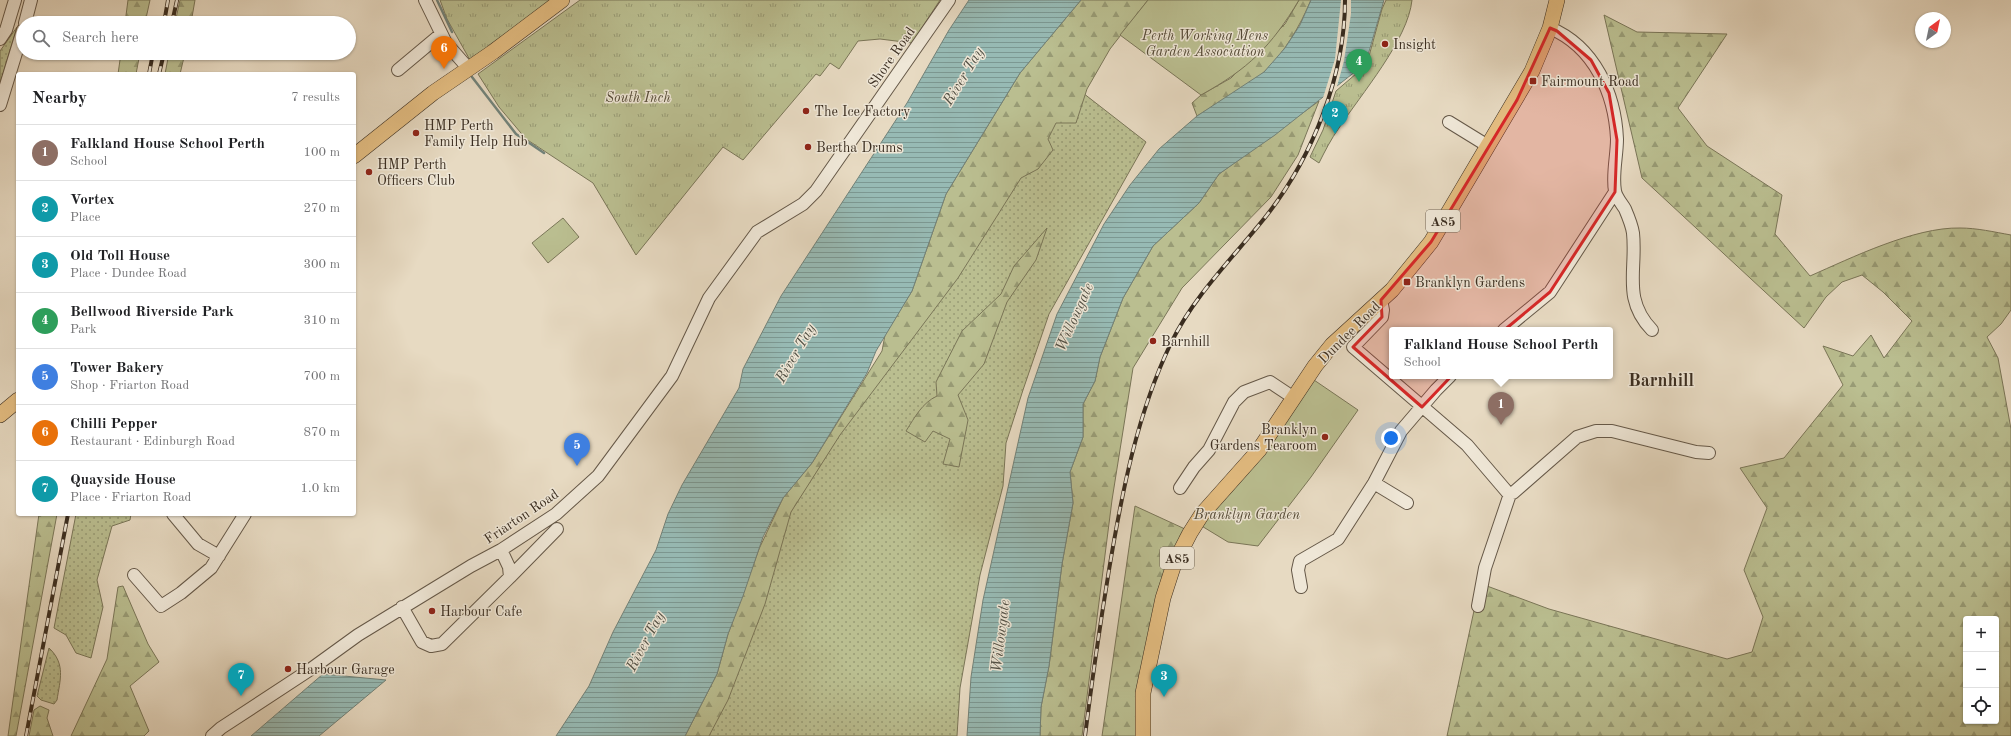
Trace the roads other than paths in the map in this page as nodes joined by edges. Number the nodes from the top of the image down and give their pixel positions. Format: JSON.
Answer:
{"nodes":[{"id":1,"x":15,"y":0,"type":"edge"},
{"id":2,"x":31,"y":0,"type":"edge"},
{"id":3,"x":425,"y":0,"type":"edge"},
{"id":4,"x":562,"y":0,"type":"edge"},
{"id":5,"x":949,"y":0,"type":"edge"},
{"id":6,"x":1557,"y":0,"type":"edge"},
{"id":7,"x":27,"y":16,"type":"edge"},
{"id":8,"x":1550,"y":28,"type":"junction"},
{"id":9,"x":441,"y":34,"type":"junction"},
{"id":10,"x":0,"y":39,"type":"edge"},
{"id":11,"x":16,"y":53,"type":"edge"},
{"id":12,"x":468,"y":68,"type":"junction"},
{"id":13,"x":398,"y":70,"type":"dead end"},
{"id":14,"x":0,"y":105,"type":"edge"},
{"id":15,"x":1449,"y":122,"type":"dead end"},
{"id":16,"x":1488,"y":146,"type":"junction"},
{"id":17,"x":356,"y":154,"type":"edge"},
{"id":18,"x":1615,"y":192,"type":"junction"},
{"id":19,"x":758,"y":232,"type":"joint"},
{"id":20,"x":1381,"y":300,"type":"junction"},
{"id":21,"x":1508,"y":327,"type":"edge"},
{"id":22,"x":1652,"y":330,"type":"dead end"},
{"id":23,"x":1389,"y":378,"type":"edge"},
{"id":24,"x":1390,"y":379,"type":"edge"},
{"id":25,"x":1447,"y":379,"type":"edge"},
{"id":26,"x":1294,"y":398,"type":"junction"},
{"id":27,"x":16,"y":402,"type":"edge"},
{"id":28,"x":1422,"y":407,"type":"junction"},
{"id":29,"x":0,"y":415,"type":"edge"},
{"id":30,"x":1709,"y":453,"type":"dead end"},
{"id":31,"x":1374,"y":483,"type":"junction"},
{"id":32,"x":1180,"y":488,"type":"dead end"},
{"id":33,"x":1510,"y":494,"type":"junction"},
{"id":34,"x":1407,"y":503,"type":"dead end"},
{"id":35,"x":175,"y":516,"type":"edge"},
{"id":36,"x":244,"y":516,"type":"edge"},
{"id":37,"x":556,"y":529,"type":"dead end"},
{"id":38,"x":501,"y":550,"type":"junction"},
{"id":39,"x":219,"y":556,"type":"junction"},
{"id":40,"x":134,"y":574,"type":"dead end"},
{"id":41,"x":510,"y":577,"type":"junction"},
{"id":42,"x":1301,"y":587,"type":"dead end"},
{"id":43,"x":1478,"y":606,"type":"dead end"},
{"id":44,"x":402,"y":607,"type":"junction"},
{"id":45,"x":212,"y":736,"type":"edge"},
{"id":46,"x":1143,"y":736,"type":"edge"}],
"edges":[{"from":1,"to":10,"type":"street"},
{"from":2,"to":7,"type":"street"},
{"from":3,"to":9,"type":"street"},
{"from":4,"to":12,"type":"main road"},
{"from":5,"to":19,"type":"street","name":"Shore Road"},
{"from":6,"to":8,"type":"main road","name":"Dundee Road","number":"A85"},
{"from":8,"to":16,"type":"main road","name":"Dundee Road","number":"A85"},
{"from":8,"to":18,"type":"street"},
{"from":9,"to":12,"type":"street"},
{"from":9,"to":13,"type":"street"},
{"from":11,"to":14,"type":"street"},
{"from":12,"to":17,"type":"main road"},
{"from":15,"to":16,"type":"street"},
{"from":16,"to":20,"type":"main road","name":"Dundee Road","number":"A85"},
{"from":18,"to":21,"type":"street"},
{"from":18,"to":22,"type":"street"},
{"from":19,"to":38,"type":"street","name":"Friarton Road"},
{"from":20,"to":23,"type":"street"},
{"from":20,"to":26,"type":"main road","name":"Dundee Road","number":"A85"},
{"from":24,"to":28,"type":"street"},
{"from":25,"to":28,"type":"street"},
{"from":26,"to":32,"type":"street"},
{"from":26,"to":46,"type":"main road","name":"Dundee Road","number":"A85"},
{"from":27,"to":29,"type":"main road"},
{"from":28,"to":31,"type":"street"},
{"from":28,"to":33,"type":"street"},
{"from":30,"to":33,"type":"street"},
{"from":31,"to":34,"type":"street"},
{"from":31,"to":42,"type":"street"},
{"from":33,"to":43,"type":"street"},
{"from":35,"to":39,"type":"street"},
{"from":36,"to":39,"type":"street"},
{"from":37,"to":41,"type":"street"},
{"from":38,"to":41,"type":"street"},
{"from":38,"to":44,"type":"street","name":"Friarton Road"},
{"from":39,"to":40,"type":"street"},
{"from":41,"to":44,"type":"street"},
{"from":44,"to":45,"type":"street","name":"Friarton Road"}]}
